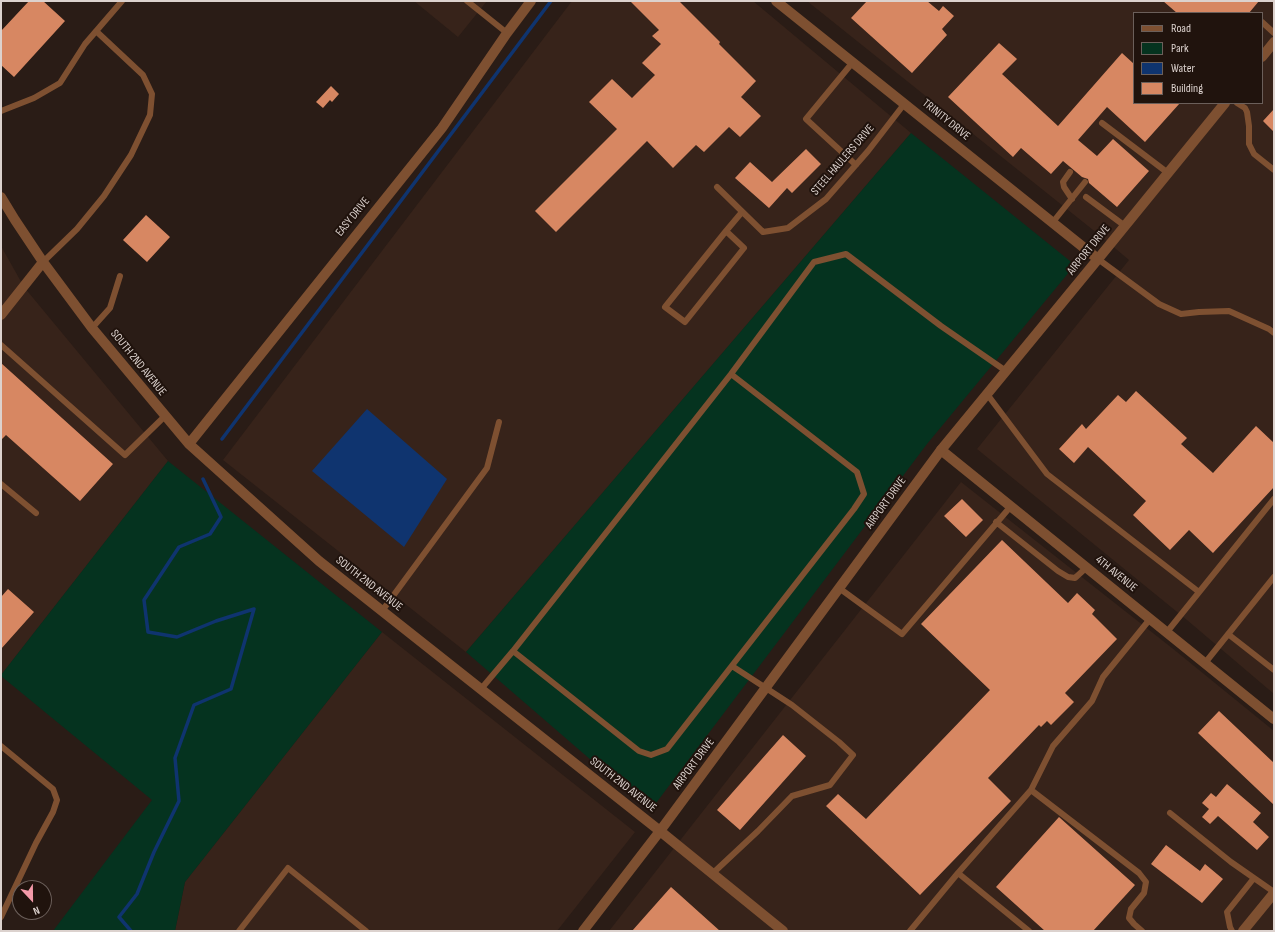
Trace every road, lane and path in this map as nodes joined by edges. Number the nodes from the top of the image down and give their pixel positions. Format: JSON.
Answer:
{"nodes":[{"id":1,"x":122,"y":1,"type":"edge"},
{"id":2,"x":467,"y":1,"type":"edge"},
{"id":3,"x":531,"y":1,"type":"edge"},
{"id":4,"x":776,"y":1,"type":"edge"},
{"id":5,"x":1263,"y":23,"type":"edge"},
{"id":6,"x":96,"y":31,"type":"junction"},
{"id":7,"x":507,"y":33,"type":"junction"},
{"id":8,"x":1274,"y":33,"type":"edge"},
{"id":9,"x":1274,"y":42,"type":"edge"},
{"id":10,"x":1263,"y":56,"type":"edge"},
{"id":11,"x":853,"y":62,"type":"junction"},
{"id":12,"x":905,"y":103,"type":"junction"},
{"id":13,"x":1224,"y":104,"type":"edge"},
{"id":14,"x":1239,"y":104,"type":"edge"},
{"id":15,"x":1,"y":110,"type":"edge"},
{"id":16,"x":1102,"y":123,"type":"dead end"},
{"id":17,"x":856,"y":165,"type":"junction"},
{"id":18,"x":1274,"y":170,"type":"edge"},
{"id":19,"x":1070,"y":172,"type":"dead end"},
{"id":20,"x":1168,"y":173,"type":"junction"},
{"id":21,"x":1085,"y":182,"type":"dead end"},
{"id":22,"x":717,"y":187,"type":"dead end"},
{"id":23,"x":1,"y":197,"type":"edge"},
{"id":24,"x":1086,"y":197,"type":"dead end"},
{"id":25,"x":1072,"y":199,"type":"junction"},
{"id":26,"x":742,"y":212,"type":"junction"},
{"id":27,"x":1053,"y":222,"type":"junction"},
{"id":28,"x":1125,"y":226,"type":"junction"},
{"id":29,"x":726,"y":231,"type":"junction"},
{"id":30,"x":1098,"y":259,"type":"junction"},
{"id":31,"x":44,"y":262,"type":"junction"},
{"id":32,"x":120,"y":276,"type":"dead end"},
{"id":33,"x":1,"y":315,"type":"edge"},
{"id":34,"x":92,"y":328,"type":"junction"},
{"id":35,"x":1274,"y":333,"type":"edge"},
{"id":36,"x":1,"y":345,"type":"edge"},
{"id":37,"x":1006,"y":371,"type":"junction"},
{"id":38,"x":731,"y":374,"type":"junction"},
{"id":39,"x":987,"y":394,"type":"junction"},
{"id":40,"x":165,"y":416,"type":"junction"},
{"id":41,"x":499,"y":422,"type":"dead end"},
{"id":42,"x":189,"y":444,"type":"junction"},
{"id":43,"x":941,"y":450,"type":"junction"},
{"id":44,"x":1,"y":484,"type":"edge"},
{"id":45,"x":1274,"y":499,"type":"edge"},
{"id":46,"x":1010,"y":506,"type":"junction"},
{"id":47,"x":36,"y":513,"type":"dead end"},
{"id":48,"x":996,"y":522,"type":"junction"},
{"id":49,"x":1087,"y":567,"type":"junction"},
{"id":50,"x":1274,"y":578,"type":"edge"},
{"id":51,"x":840,"y":588,"type":"junction"},
{"id":52,"x":1199,"y":592,"type":"junction"},
{"id":53,"x":382,"y":611,"type":"junction"},
{"id":54,"x":1150,"y":619,"type":"junction"},
{"id":55,"x":1167,"y":632,"type":"junction"},
{"id":56,"x":1228,"y":634,"type":"junction"},
{"id":57,"x":513,"y":651,"type":"junction"},
{"id":58,"x":1204,"y":663,"type":"junction"},
{"id":59,"x":732,"y":666,"type":"junction"},
{"id":60,"x":1274,"y":670,"type":"edge"},
{"id":61,"x":766,"y":688,"type":"junction"},
{"id":62,"x":481,"y":690,"type":"junction"},
{"id":63,"x":1274,"y":719,"type":"edge"},
{"id":64,"x":1,"y":746,"type":"edge"},
{"id":65,"x":1030,"y":790,"type":"junction"},
{"id":66,"x":1170,"y":813,"type":"dead end"},
{"id":67,"x":660,"y":831,"type":"junction"},
{"id":68,"x":958,"y":873,"type":"junction"},
{"id":69,"x":712,"y":874,"type":"junction"},
{"id":70,"x":1254,"y":878,"type":"junction"},
{"id":71,"x":1274,"y":893,"type":"edge"},
{"id":72,"x":1,"y":917,"type":"edge"},
{"id":73,"x":239,"y":931,"type":"edge"},
{"id":74,"x":366,"y":931,"type":"edge"},
{"id":75,"x":583,"y":931,"type":"edge"},
{"id":76,"x":783,"y":931,"type":"edge"},
{"id":77,"x":910,"y":931,"type":"edge"},
{"id":78,"x":1030,"y":931,"type":"edge"},
{"id":79,"x":1142,"y":931,"type":"edge"},
{"id":80,"x":1232,"y":931,"type":"edge"},
{"id":81,"x":1243,"y":931,"type":"edge"}],
"edges":[{"from":1,"to":6,"type":"lane"},
{"from":2,"to":7,"type":"lane"},
{"from":3,"to":7,"type":"street","name":"EASY DRIVE"},
{"from":4,"to":11,"type":"street","name":"TRINITY DRIVE"},
{"from":5,"to":8,"type":"lane"},
{"from":6,"to":15,"type":"lane"},
{"from":6,"to":31,"type":"lane"},
{"from":7,"to":42,"type":"street","name":"EASY DRIVE"},
{"from":9,"to":10,"type":"street"},
{"from":11,"to":12,"type":"street","name":"TRINITY DRIVE"},
{"from":11,"to":17,"type":"lane"},
{"from":12,"to":17,"type":"lane","name":"STEEL HAULERS DRIVE"},
{"from":12,"to":27,"type":"street","name":"TRINITY DRIVE"},
{"from":13,"to":20,"type":"street","name":"AIRPORT DRIVE"},
{"from":14,"to":18,"type":"lane"},
{"from":16,"to":20,"type":"lane"},
{"from":17,"to":26,"type":"lane","name":"STEEL HAULERS DRIVE"},
{"from":19,"to":25,"type":"lane"},
{"from":20,"to":28,"type":"street","name":"AIRPORT DRIVE"},
{"from":21,"to":25,"type":"lane"},
{"from":22,"to":26,"type":"lane","name":"STEEL HAULERS DRIVE"},
{"from":23,"to":31,"type":"street","name":"SOUTH 2ND AVENUE"},
{"from":24,"to":28,"type":"lane"},
{"from":25,"to":27,"type":"lane"},
{"from":26,"to":29,"type":"lane"},
{"from":27,"to":30,"type":"street","name":"TRINITY DRIVE"},
{"from":28,"to":30,"type":"street","name":"AIRPORT DRIVE"},
{"from":29,"to":29,"type":"lane"},
{"from":30,"to":35,"type":"lane"},
{"from":30,"to":37,"type":"street","name":"AIRPORT DRIVE"},
{"from":31,"to":33,"type":"street"},
{"from":31,"to":34,"type":"street","name":"SOUTH 2ND AVENUE"},
{"from":32,"to":34,"type":"lane"},
{"from":34,"to":40,"type":"street","name":"SOUTH 2ND AVENUE"},
{"from":36,"to":40,"type":"lane"},
{"from":37,"to":38,"type":"lane"},
{"from":37,"to":39,"type":"street","name":"AIRPORT DRIVE"},
{"from":38,"to":57,"type":"lane"},
{"from":38,"to":59,"type":"lane"},
{"from":39,"to":43,"type":"street","name":"AIRPORT DRIVE"},
{"from":39,"to":52,"type":"lane"},
{"from":40,"to":42,"type":"street","name":"SOUTH 2ND AVENUE"},
{"from":41,"to":53,"type":"lane"},
{"from":42,"to":53,"type":"street","name":"SOUTH 2ND AVENUE"},
{"from":43,"to":46,"type":"street","name":"4TH AVENUE"},
{"from":43,"to":51,"type":"street","name":"AIRPORT DRIVE"},
{"from":44,"to":47,"type":"lane"},
{"from":45,"to":52,"type":"lane"},
{"from":46,"to":48,"type":"lane"},
{"from":46,"to":49,"type":"street","name":"4TH AVENUE"},
{"from":48,"to":49,"type":"lane"},
{"from":48,"to":51,"type":"lane"},
{"from":49,"to":54,"type":"street","name":"4TH AVENUE"},
{"from":50,"to":56,"type":"lane"},
{"from":51,"to":61,"type":"street","name":"AIRPORT DRIVE"},
{"from":52,"to":55,"type":"lane"},
{"from":53,"to":62,"type":"street","name":"SOUTH 2ND AVENUE"},
{"from":54,"to":55,"type":"street","name":"4TH AVENUE"},
{"from":54,"to":65,"type":"lane"},
{"from":55,"to":58,"type":"street","name":"4TH AVENUE"},
{"from":56,"to":58,"type":"lane"},
{"from":56,"to":60,"type":"lane"},
{"from":57,"to":59,"type":"lane"},
{"from":57,"to":62,"type":"lane"},
{"from":58,"to":63,"type":"street","name":"4TH AVENUE"},
{"from":59,"to":61,"type":"lane"},
{"from":61,"to":67,"type":"street","name":"AIRPORT DRIVE"},
{"from":61,"to":69,"type":"lane"},
{"from":62,"to":67,"type":"street","name":"SOUTH 2ND AVENUE"},
{"from":64,"to":72,"type":"lane"},
{"from":65,"to":68,"type":"lane"},
{"from":65,"to":79,"type":"lane"},
{"from":66,"to":70,"type":"lane"},
{"from":67,"to":69,"type":"street","name":"SOUTH 2ND AVENUE"},
{"from":67,"to":75,"type":"street","name":"AIRPORT DRIVE"},
{"from":68,"to":77,"type":"lane"},
{"from":68,"to":78,"type":"lane"},
{"from":69,"to":76,"type":"street","name":"SOUTH 2ND AVENUE"},
{"from":70,"to":71,"type":"lane"},
{"from":70,"to":80,"type":"lane"},
{"from":71,"to":81,"type":"street"},
{"from":73,"to":74,"type":"lane"}]}
